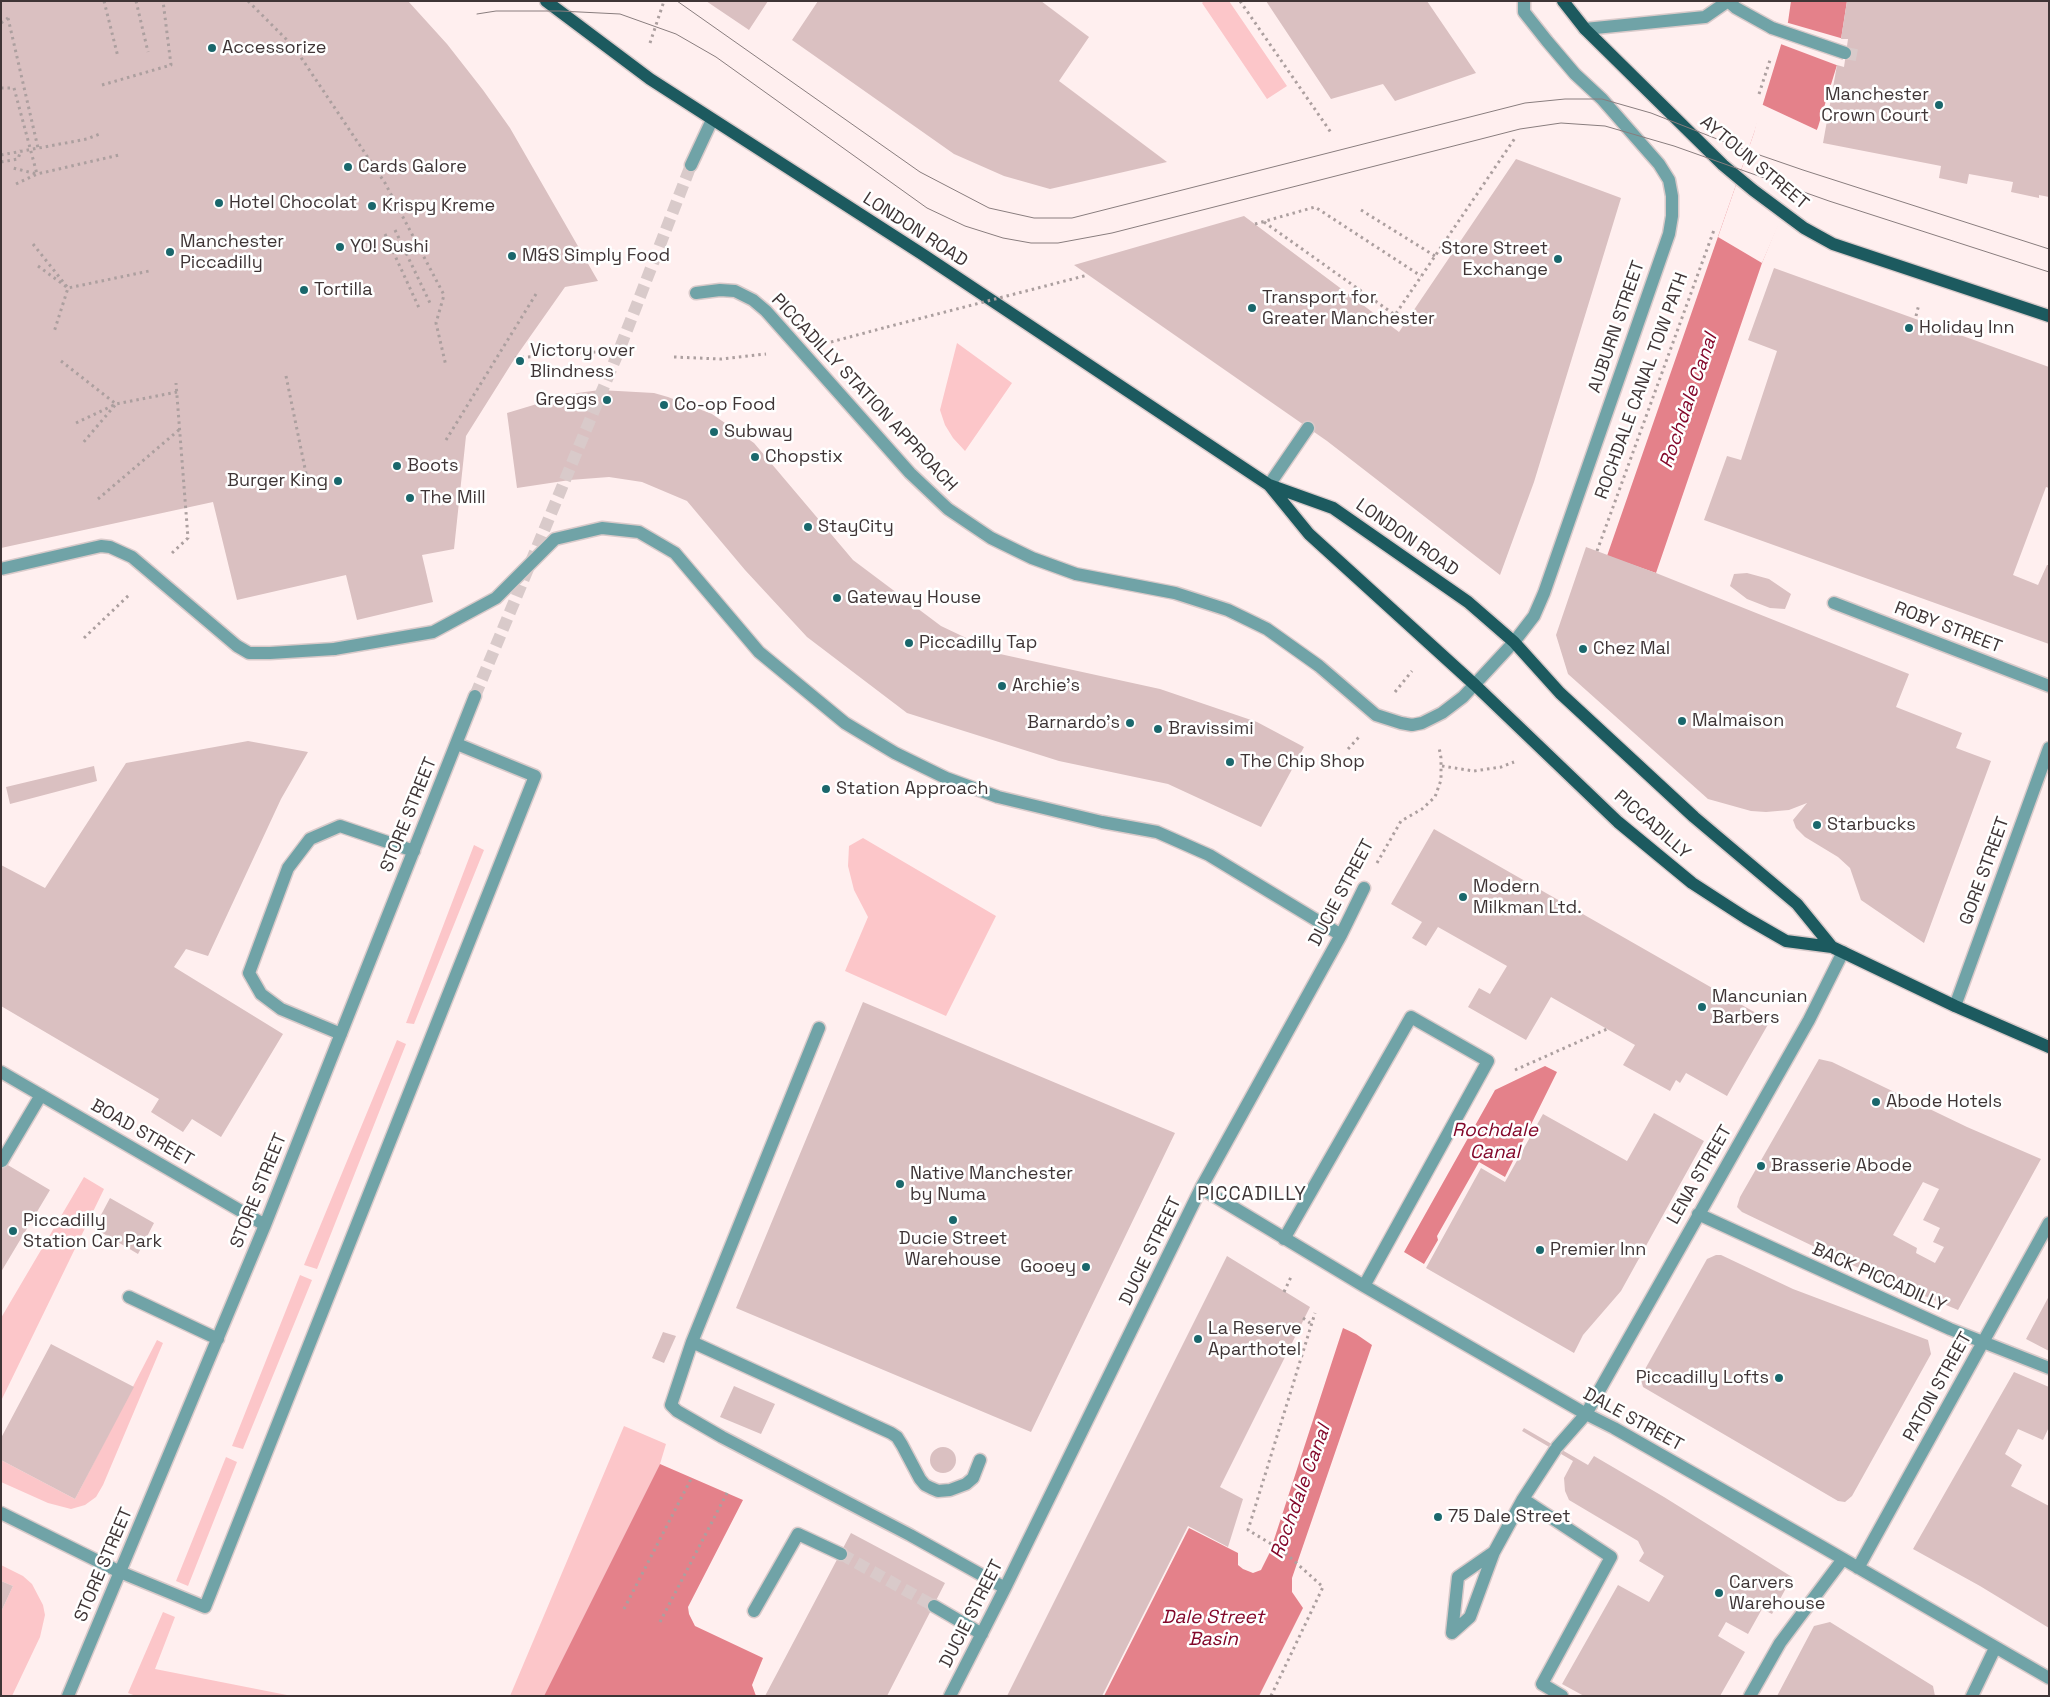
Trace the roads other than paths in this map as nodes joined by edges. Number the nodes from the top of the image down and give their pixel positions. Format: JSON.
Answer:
{"nodes":[{"id":1,"x":546,"y":1,"type":"edge"},
{"id":2,"x":1524,"y":1,"type":"edge"},
{"id":3,"x":1563,"y":1,"type":"edge"},
{"id":4,"x":1728,"y":1,"type":"edge"},
{"id":5,"x":1585,"y":29,"type":"junction"},
{"id":6,"x":1845,"y":53,"type":"tunnel mouth"},
{"id":7,"x":712,"y":120,"type":"junction"},
{"id":8,"x":691,"y":165,"type":"tunnel mouth"},
{"id":9,"x":696,"y":293,"type":"dead end"},
{"id":10,"x":2049,"y":316,"type":"edge"},
{"id":11,"x":1308,"y":428,"type":"dead end"},
{"id":12,"x":1268,"y":485,"type":"junction"},
{"id":13,"x":1,"y":569,"type":"edge"},
{"id":14,"x":1834,"y":603,"type":"dead end"},
{"id":15,"x":1514,"y":642,"type":"junction"},
{"id":16,"x":1475,"y":685,"type":"junction"},
{"id":17,"x":2049,"y":686,"type":"edge"},
{"id":18,"x":475,"y":696,"type":"tunnel mouth"},
{"id":19,"x":457,"y":744,"type":"junction"},
{"id":20,"x":2049,"y":748,"type":"edge"},
{"id":21,"x":414,"y":852,"type":"junction"},
{"id":22,"x":1364,"y":888,"type":"road end"},
{"id":23,"x":1341,"y":935,"type":"junction"},
{"id":24,"x":1838,"y":950,"type":"junction"},
{"id":25,"x":1955,"y":1006,"type":"junction"},
{"id":26,"x":819,"y":1028,"type":"dead end"},
{"id":27,"x":341,"y":1034,"type":"junction"},
{"id":28,"x":2049,"y":1047,"type":"edge"},
{"id":29,"x":1,"y":1072,"type":"edge"},
{"id":30,"x":41,"y":1095,"type":"junction"},
{"id":31,"x":2,"y":1161,"type":"edge"},
{"id":32,"x":1202,"y":1188,"type":"junction"},
{"id":33,"x":1698,"y":1214,"type":"junction"},
{"id":34,"x":2049,"y":1223,"type":"edge"},
{"id":35,"x":265,"y":1225,"type":"junction"},
{"id":36,"x":1284,"y":1239,"type":"junction"},
{"id":37,"x":1364,"y":1286,"type":"junction"},
{"id":38,"x":129,"y":1297,"type":"dead end"},
{"id":39,"x":218,"y":1340,"type":"junction"},
{"id":40,"x":692,"y":1342,"type":"junction"},
{"id":41,"x":1983,"y":1342,"type":"junction"},
{"id":42,"x":2049,"y":1368,"type":"edge"},
{"id":43,"x":1586,"y":1414,"type":"junction"},
{"id":44,"x":980,"y":1460,"type":"dead end"},
{"id":45,"x":1523,"y":1499,"type":"junction"},
{"id":46,"x":1,"y":1513,"type":"edge"},
{"id":47,"x":1494,"y":1552,"type":"junction"},
{"id":48,"x":841,"y":1554,"type":"tunnel mouth"},
{"id":49,"x":1843,"y":1559,"type":"junction"},
{"id":50,"x":1858,"y":1568,"type":"junction"},
{"id":51,"x":120,"y":1572,"type":"junction"},
{"id":52,"x":1005,"y":1588,"type":"junction"},
{"id":53,"x":934,"y":1606,"type":"tunnel mouth"},
{"id":54,"x":754,"y":1611,"type":"dead end"},
{"id":55,"x":982,"y":1634,"type":"junction"},
{"id":56,"x":1995,"y":1648,"type":"junction"},
{"id":57,"x":2049,"y":1678,"type":"edge"},
{"id":58,"x":68,"y":1696,"type":"edge"},
{"id":59,"x":950,"y":1696,"type":"edge"},
{"id":60,"x":1562,"y":1696,"type":"edge"},
{"id":61,"x":1750,"y":1696,"type":"edge"},
{"id":62,"x":1972,"y":1696,"type":"edge"}],
"edges":[{"from":1,"to":7,"type":"main road","name":"LONDON ROAD"},
{"from":2,"to":15,"type":"street","name":"AUBURN STREET"},
{"from":3,"to":5,"type":"main road","name":"AYTOUN STREET"},
{"from":4,"to":5,"type":"street"},
{"from":4,"to":6,"type":"street","bridge":true},
{"from":5,"to":10,"type":"main road","name":"AYTOUN STREET"},
{"from":7,"to":8,"type":"street"},
{"from":7,"to":12,"type":"main road","name":"LONDON ROAD"},
{"from":9,"to":16,"type":"street","name":"PICCADILLY STATION APPROACH"},
{"from":11,"to":12,"type":"street"},
{"from":12,"to":15,"type":"main road","name":"LONDON ROAD"},
{"from":12,"to":16,"type":"main road","name":"LONDON ROAD"},
{"from":13,"to":23,"type":"street","bridge":true},
{"from":14,"to":17,"type":"street","name":"ROBY STREET"},
{"from":15,"to":16,"type":"street","name":"AUBURN STREET"},
{"from":15,"to":24,"type":"main road","name":"PICCADILLY"},
{"from":16,"to":24,"type":"main road","name":"PICCADILLY"},
{"from":18,"to":19,"type":"street","name":"STORE STREET"},
{"from":19,"to":21,"type":"street","name":"STORE STREET"},
{"from":19,"to":51,"type":"street"},
{"from":20,"to":25,"type":"street","name":"GORE STREET"},
{"from":21,"to":27,"type":"street","name":"STORE STREET"},
{"from":21,"to":27,"type":"street"},
{"from":22,"to":23,"type":"street","name":"DUCIE STREET"},
{"from":23,"to":32,"type":"street","name":"DUCIE STREET"},
{"from":24,"to":25,"type":"main road","name":"PICCADILLY"},
{"from":24,"to":33,"type":"street","name":"LENA STREET"},
{"from":25,"to":28,"type":"main road","name":"PICCADILLY"},
{"from":26,"to":40,"type":"street"},
{"from":27,"to":35,"type":"street","name":"STORE STREET"},
{"from":29,"to":30,"type":"street","name":"BOAD STREET"},
{"from":30,"to":31,"type":"street"},
{"from":30,"to":35,"type":"street","name":"BOAD STREET"},
{"from":32,"to":36,"type":"street","name":"DALE STREET"},
{"from":32,"to":52,"type":"street","name":"DUCIE STREET"},
{"from":33,"to":41,"type":"street","name":"BACK PICCADILLY"},
{"from":33,"to":43,"type":"street","name":"LENA STREET"},
{"from":34,"to":41,"type":"street","name":"PATON STREET"},
{"from":35,"to":39,"type":"street","name":"STORE STREET"},
{"from":36,"to":37,"type":"street","name":"DALE STREET"},
{"from":36,"to":37,"type":"street"},
{"from":37,"to":43,"type":"street","name":"DALE STREET"},
{"from":38,"to":39,"type":"street"},
{"from":39,"to":51,"type":"street","name":"STORE STREET"},
{"from":40,"to":44,"type":"street"},
{"from":40,"to":52,"type":"street"},
{"from":41,"to":42,"type":"street","name":"BACK PICCADILLY"},
{"from":41,"to":50,"type":"street","name":"PATON STREET"},
{"from":43,"to":45,"type":"street","name":"LENA STREET"},
{"from":43,"to":49,"type":"street","name":"DALE STREET"},
{"from":45,"to":47,"type":"street","name":"LENA STREET"},
{"from":45,"to":60,"type":"street"},
{"from":46,"to":51,"type":"street"},
{"from":47,"to":47,"type":"street","name":"LENA STREET"},
{"from":48,"to":54,"type":"street"},
{"from":49,"to":50,"type":"street","name":"DALE STREET"},
{"from":49,"to":61,"type":"street"},
{"from":50,"to":56,"type":"street","name":"DALE STREET"},
{"from":51,"to":58,"type":"street","name":"STORE STREET"},
{"from":52,"to":55,"type":"street","name":"DUCIE STREET"},
{"from":53,"to":55,"type":"street"},
{"from":55,"to":59,"type":"street","name":"DUCIE STREET"},
{"from":56,"to":57,"type":"street","name":"DALE STREET"},
{"from":56,"to":62,"type":"street"}]}
